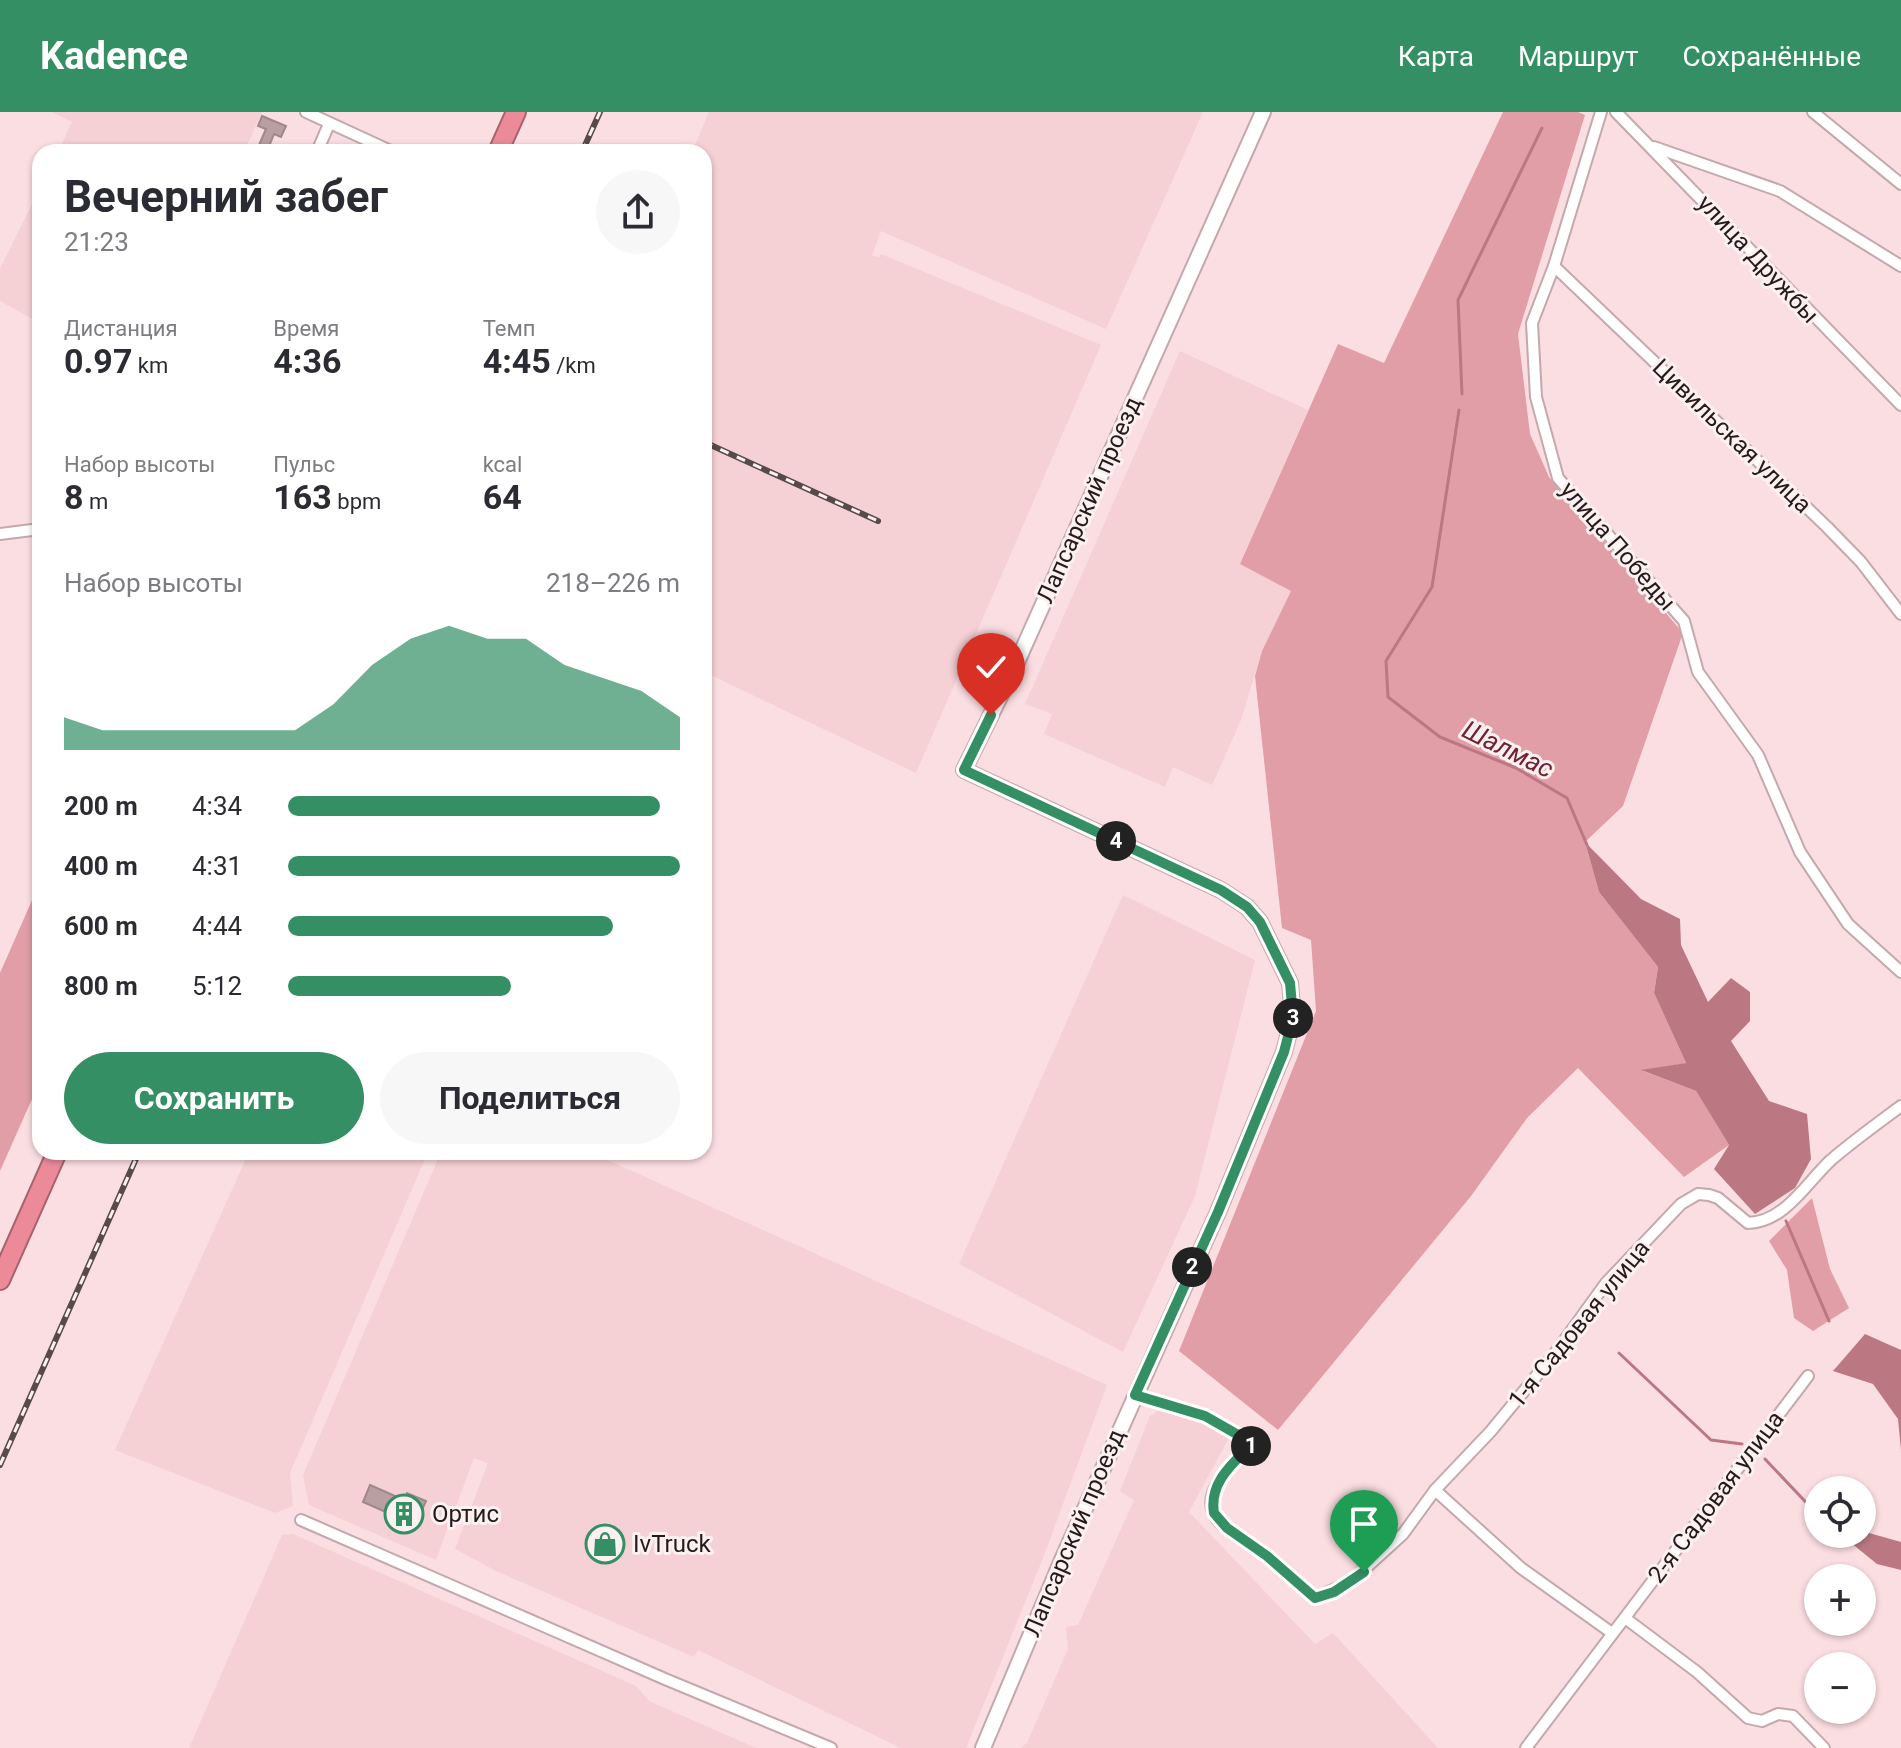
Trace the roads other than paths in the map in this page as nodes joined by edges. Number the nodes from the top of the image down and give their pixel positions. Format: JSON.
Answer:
{"nodes":[{"id":1,"x":306,"y":112,"type":"edge"},
{"id":2,"x":516,"y":112,"type":"edge"},
{"id":3,"x":1263,"y":112,"type":"edge"},
{"id":4,"x":1601,"y":112,"type":"edge"},
{"id":5,"x":1616,"y":112,"type":"edge"},
{"id":6,"x":1813,"y":112,"type":"edge"},
{"id":7,"x":329,"y":124,"type":"junction"},
{"id":8,"x":320,"y":144,"type":"edge"},
{"id":9,"x":375,"y":144,"type":"edge"},
{"id":10,"x":502,"y":144,"type":"edge"},
{"id":11,"x":1652,"y":147,"type":"junction"},
{"id":12,"x":1901,"y":184,"type":"edge"},
{"id":13,"x":1554,"y":266,"type":"junction"},
{"id":14,"x":1901,"y":266,"type":"edge"},
{"id":15,"x":1901,"y":405,"type":"edge"},
{"id":16,"x":32,"y":530,"type":"edge"},
{"id":17,"x":0,"y":534,"type":"edge"},
{"id":18,"x":1901,"y":614,"type":"edge"},
{"id":19,"x":1901,"y":972,"type":"edge"},
{"id":20,"x":1901,"y":1106,"type":"edge"},
{"id":21,"x":53,"y":1160,"type":"edge"},
{"id":22,"x":0,"y":1280,"type":"edge"},
{"id":23,"x":1808,"y":1376,"type":"dead end"},
{"id":24,"x":1135,"y":1395,"type":"junction"},
{"id":25,"x":1435,"y":1490,"type":"junction"},
{"id":26,"x":301,"y":1520,"type":"dead end"},
{"id":27,"x":1625,"y":1618,"type":"junction"},
{"id":28,"x":1612,"y":1633,"type":"junction"},
{"id":29,"x":831,"y":1748,"type":"edge"},
{"id":30,"x":983,"y":1748,"type":"edge"},
{"id":31,"x":1526,"y":1748,"type":"edge"},
{"id":32,"x":1824,"y":1748,"type":"edge"}],
"edges":[{"from":1,"to":7,"type":"street"},
{"from":2,"to":10,"type":"highway"},
{"from":3,"to":24,"type":"street","name":"Лапсарский проезд"},
{"from":4,"to":13,"type":"street","name":"улица Победы"},
{"from":5,"to":11,"type":"street","name":"улица Дружбы"},
{"from":6,"to":12,"type":"street"},
{"from":7,"to":8,"type":"street"},
{"from":7,"to":9,"type":"street"},
{"from":11,"to":14,"type":"street"},
{"from":11,"to":15,"type":"street","name":"улица Дружбы"},
{"from":13,"to":18,"type":"street","name":"Цивильская улица"},
{"from":13,"to":19,"type":"street","name":"улица Победы"},
{"from":16,"to":17,"type":"street"},
{"from":20,"to":25,"type":"street","name":"1-я Садовая улица"},
{"from":21,"to":22,"type":"highway"},
{"from":23,"to":27,"type":"street","name":"2-я Садовая улица"},
{"from":24,"to":25,"type":"street","name":"1-я Садовая улица"},
{"from":24,"to":30,"type":"street","name":"Лапсарский проезд"},
{"from":25,"to":28,"type":"street"},
{"from":26,"to":29,"type":"street"},
{"from":27,"to":28,"type":"street","name":"2-я Садовая улица"},
{"from":27,"to":32,"type":"street"},
{"from":28,"to":31,"type":"street","name":"2-я Садовая улица"}]}
